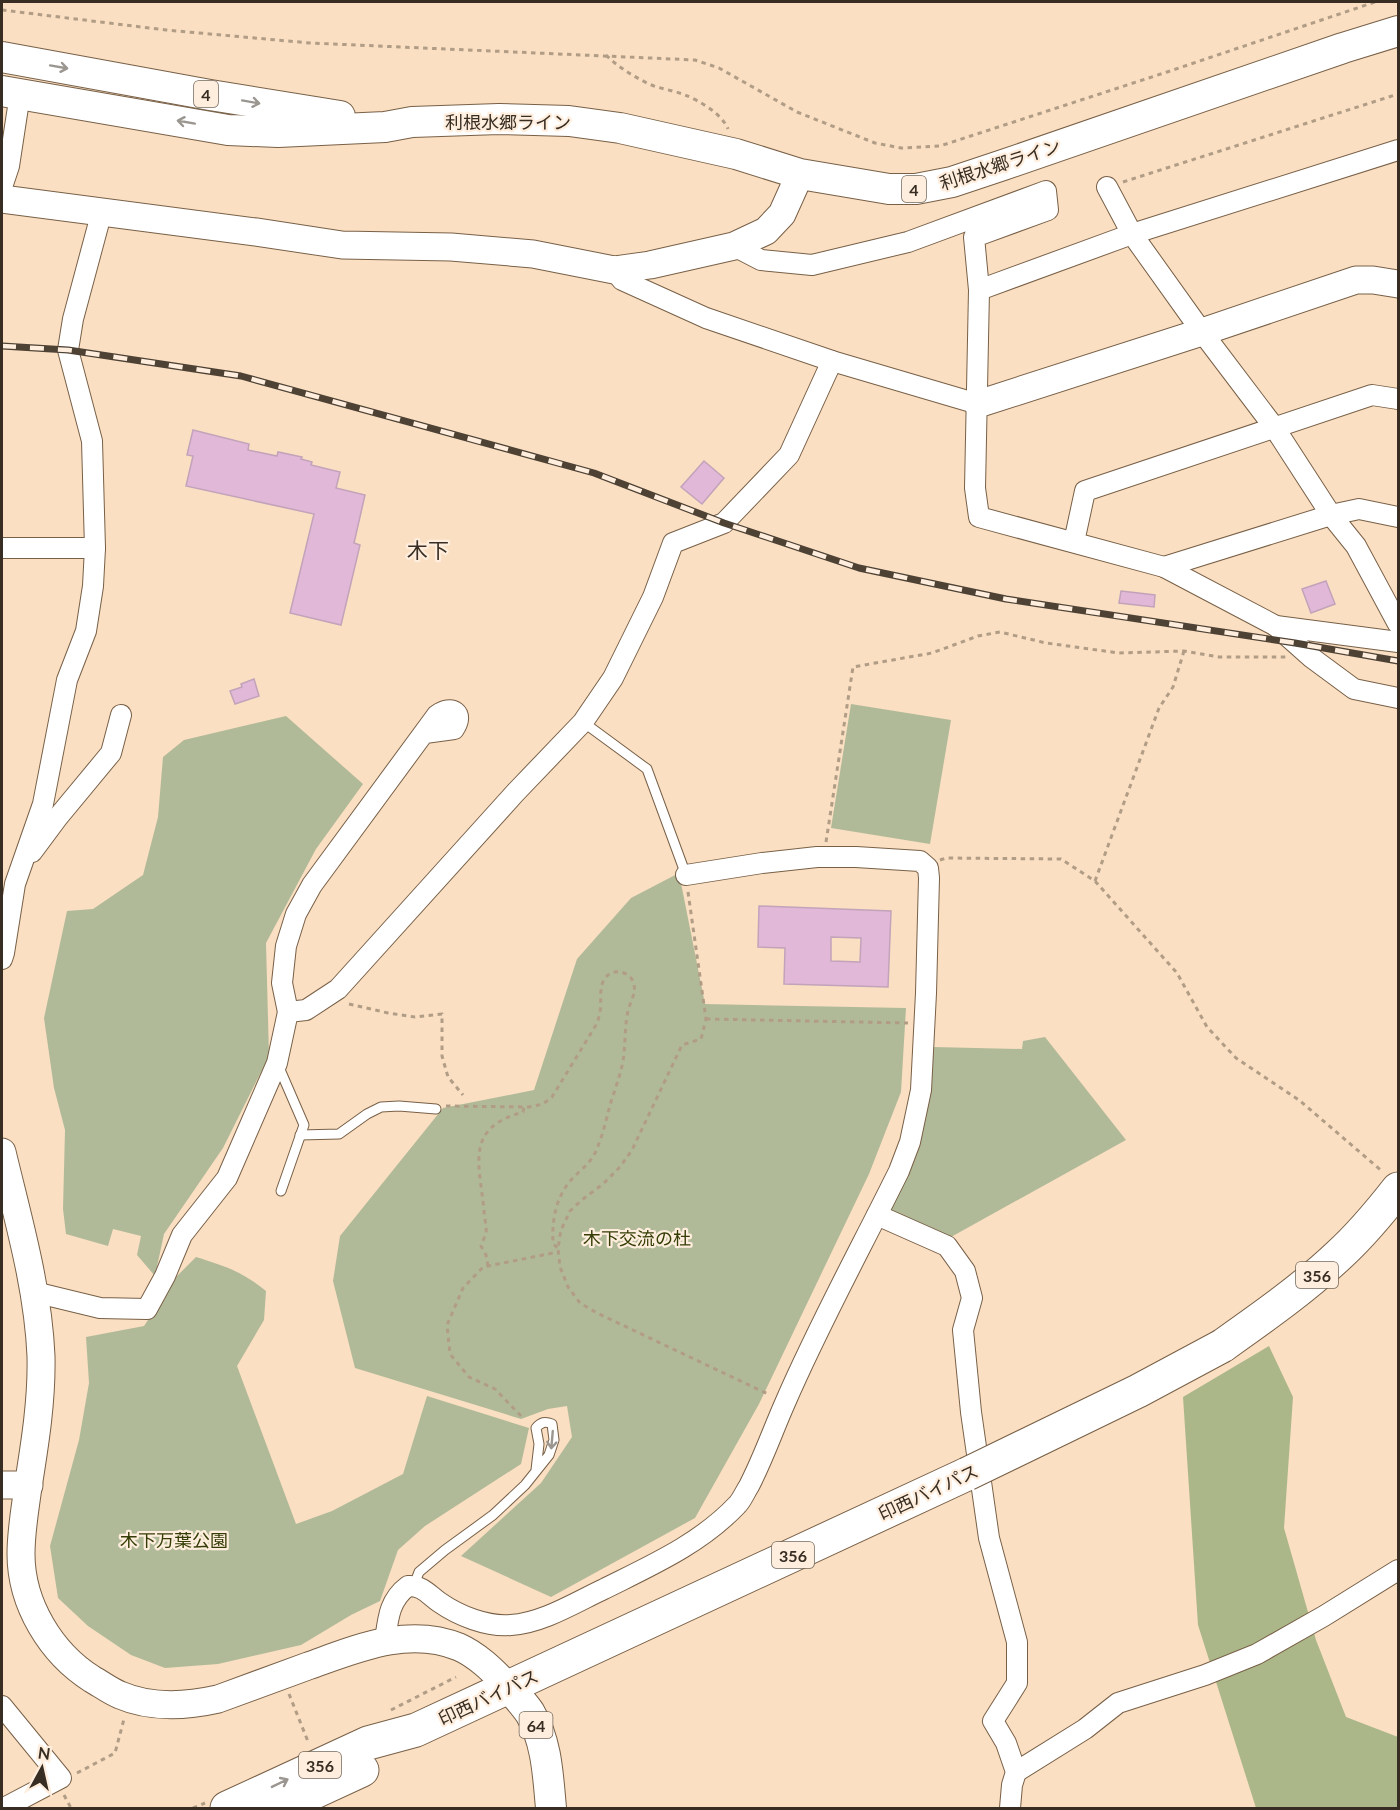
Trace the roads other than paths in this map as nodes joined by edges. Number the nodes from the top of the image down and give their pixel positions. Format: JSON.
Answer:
{"nodes":[{"id":1,"x":1398,"y":31,"type":"edge"},
{"id":2,"x":2,"y":57,"type":"edge"},
{"id":3,"x":11,"y":93,"type":"edge"},
{"id":4,"x":412,"y":122,"type":"junction"},
{"id":5,"x":1396,"y":152,"type":"edge"},
{"id":6,"x":800,"y":174,"type":"junction"},
{"id":7,"x":2,"y":187,"type":"edge"},
{"id":8,"x":1107,"y":187,"type":"road end"},
{"id":9,"x":2,"y":199,"type":"edge"},
{"id":10,"x":102,"y":212,"type":"junction"},
{"id":11,"x":1132,"y":234,"type":"junction"},
{"id":12,"x":734,"y":246,"type":"junction"},
{"id":13,"x":614,"y":270,"type":"junction"},
{"id":14,"x":1398,"y":284,"type":"edge"},
{"id":15,"x":979,"y":290,"type":"junction"},
{"id":16,"x":1202,"y":332,"type":"junction"},
{"id":17,"x":832,"y":361,"type":"junction"},
{"id":18,"x":1398,"y":399,"type":"edge"},
{"id":19,"x":978,"y":404,"type":"junction"},
{"id":20,"x":1274,"y":428,"type":"junction"},
{"id":21,"x":1331,"y":515,"type":"junction"},
{"id":22,"x":1398,"y":517,"type":"edge"},
{"id":23,"x":1074,"y":542,"type":"junction"},
{"id":24,"x":2,"y":548,"type":"edge"},
{"id":25,"x":95,"y":548,"type":"junction"},
{"id":26,"x":1164,"y":567,"type":"junction"},
{"id":27,"x":1398,"y":624,"type":"edge"},
{"id":28,"x":1276,"y":626,"type":"junction"},
{"id":29,"x":1398,"y":642,"type":"edge"},
{"id":30,"x":1398,"y":698,"type":"edge"},
{"id":31,"x":121,"y":715,"type":"dead end"},
{"id":32,"x":583,"y":722,"type":"junction"},
{"id":33,"x":425,"y":733,"type":"dead end"},
{"id":34,"x":21,"y":866,"type":"junction"},
{"id":35,"x":686,"y":875,"type":"joint"},
{"id":36,"x":2,"y":959,"type":"edge"},
{"id":37,"x":288,"y":1012,"type":"junction"},
{"id":38,"x":278,"y":1063,"type":"junction"},
{"id":39,"x":436,"y":1109,"type":"road end"},
{"id":40,"x":300,"y":1135,"type":"junction"},
{"id":41,"x":2,"y":1152,"type":"edge"},
{"id":42,"x":1394,"y":1183,"type":"edge"},
{"id":43,"x":281,"y":1191,"type":"dead end"},
{"id":44,"x":877,"y":1215,"type":"junction"},
{"id":45,"x":34,"y":1292,"type":"junction"},
{"id":46,"x":536,"y":1470,"type":"junction"},
{"id":47,"x":2,"y":1485,"type":"edge"},
{"id":48,"x":29,"y":1485,"type":"junction"},
{"id":49,"x":1398,"y":1570,"type":"edge"},
{"id":50,"x":414,"y":1586,"type":"junction"},
{"id":51,"x":385,"y":1641,"type":"junction"},
{"id":52,"x":509,"y":1687,"type":"junction"},
{"id":53,"x":2,"y":1706,"type":"edge"},
{"id":54,"x":416,"y":1730,"type":"junction"},
{"id":55,"x":1016,"y":1772,"type":"junction"},
{"id":56,"x":4,"y":1809,"type":"edge"},
{"id":57,"x":227,"y":1809,"type":"edge"},
{"id":58,"x":280,"y":1809,"type":"edge"},
{"id":59,"x":550,"y":1809,"type":"edge"},
{"id":60,"x":1010,"y":1809,"type":"edge"}],
"edges":[{"from":1,"to":6,"type":"main road","name":"利根水郷ライン","number":"4"},
{"from":2,"to":4,"type":"main road","name":"利根水郷ライン","number":"4","one_way":true},
{"from":4,"to":3,"type":"main road","name":"利根水郷ライン","number":"4","one_way":true},
{"from":3,"to":7,"type":"street"},
{"from":4,"to":6,"type":"main road","name":"利根水郷ライン","number":"4"},
{"from":5,"to":11,"type":"street"},
{"from":6,"to":12,"type":"street"},
{"from":8,"to":11,"type":"street"},
{"from":9,"to":10,"type":"street"},
{"from":10,"to":13,"type":"street"},
{"from":10,"to":25,"type":"street"},
{"from":11,"to":15,"type":"street"},
{"from":11,"to":16,"type":"street"},
{"from":12,"to":13,"type":"street"},
{"from":12,"to":15,"type":"street"},
{"from":13,"to":17,"type":"street"},
{"from":14,"to":16,"type":"street"},
{"from":15,"to":19,"type":"street"},
{"from":16,"to":19,"type":"street"},
{"from":16,"to":20,"type":"street"},
{"from":17,"to":19,"type":"street"},
{"from":17,"to":32,"type":"street"},
{"from":18,"to":20,"type":"street"},
{"from":19,"to":23,"type":"street"},
{"from":20,"to":21,"type":"street"},
{"from":20,"to":23,"type":"street"},
{"from":21,"to":22,"type":"street"},
{"from":21,"to":26,"type":"street"},
{"from":21,"to":27,"type":"street"},
{"from":23,"to":26,"type":"street"},
{"from":24,"to":25,"type":"street"},
{"from":25,"to":34,"type":"street"},
{"from":26,"to":28,"type":"street"},
{"from":28,"to":29,"type":"street"},
{"from":28,"to":30,"type":"street"},
{"from":31,"to":34,"type":"street"},
{"from":32,"to":35,"type":"lane"},
{"from":32,"to":37,"type":"street"},
{"from":33,"to":37,"type":"street"},
{"from":34,"to":36,"type":"street"},
{"from":35,"to":44,"type":"street"},
{"from":37,"to":38,"type":"street"},
{"from":38,"to":40,"type":"lane"},
{"from":38,"to":45,"type":"street"},
{"from":39,"to":40,"type":"lane"},
{"from":40,"to":43,"type":"lane"},
{"from":41,"to":45,"type":"street"},
{"from":42,"to":52,"type":"highway","name":"印西バイパス","number":"356","bridge":true},
{"from":44,"to":50,"type":"street"},
{"from":44,"to":55,"type":"street"},
{"from":45,"to":48,"type":"street"},
{"from":46,"to":46,"type":"lane","one_way":true},
{"from":46,"to":50,"type":"lane"},
{"from":47,"to":48,"type":"street"},
{"from":48,"to":51,"type":"street"},
{"from":49,"to":55,"type":"street"},
{"from":50,"to":51,"type":"street"},
{"from":51,"to":52,"type":"street"},
{"from":52,"to":54,"type":"highway","name":"印西バイパス","number":"356"},
{"from":52,"to":59,"type":"main road","number":"64"},
{"from":53,"to":56,"type":"street"},
{"from":57,"to":54,"type":"highway","name":"印西バイパス","number":"356","one_way":true},
{"from":54,"to":58,"type":"highway","name":"印西バイパス","number":"356"},
{"from":55,"to":60,"type":"street"}]}
